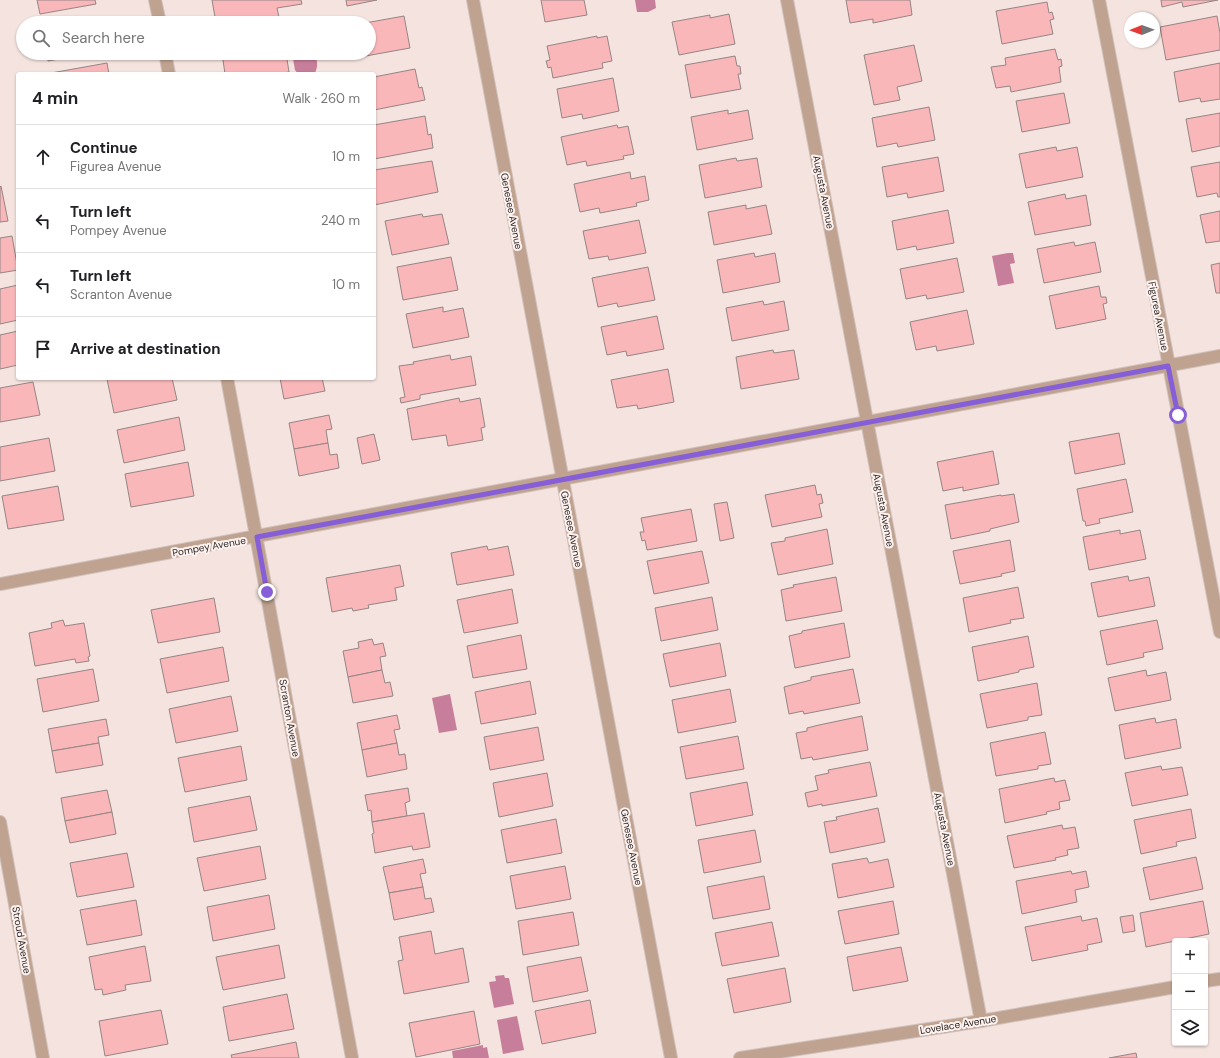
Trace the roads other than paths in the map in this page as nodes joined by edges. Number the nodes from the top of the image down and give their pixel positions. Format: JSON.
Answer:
{"nodes":[{"id":1,"x":155,"y":0,"type":"edge"},
{"id":2,"x":473,"y":0,"type":"edge"},
{"id":3,"x":787,"y":0,"type":"edge"},
{"id":4,"x":1099,"y":0,"type":"edge"},
{"id":5,"x":158,"y":16,"type":"edge"},
{"id":6,"x":167,"y":60,"type":"edge"},
{"id":7,"x":170,"y":72,"type":"edge"},
{"id":8,"x":1220,"y":356,"type":"edge"},
{"id":9,"x":1168,"y":366,"type":"junction"},
{"id":10,"x":227,"y":380,"type":"edge"},
{"id":11,"x":868,"y":422,"type":"junction"},
{"id":12,"x":563,"y":480,"type":"junction"},
{"id":13,"x":257,"y":537,"type":"junction"},
{"id":14,"x":0,"y":584,"type":"edge"},
{"id":15,"x":1220,"y":632,"type":"edge"},
{"id":16,"x":0,"y":822,"type":"edge"},
{"id":17,"x":1220,"y":979,"type":"edge"},
{"id":18,"x":1208,"y":981,"type":"edge"},
{"id":19,"x":1172,"y":988,"type":"edge"},
{"id":20,"x":981,"y":1021,"type":"junction"},
{"id":21,"x":44,"y":1058,"type":"edge"},
{"id":22,"x":352,"y":1058,"type":"edge"},
{"id":23,"x":671,"y":1058,"type":"edge"},
{"id":24,"x":740,"y":1058,"type":"edge"}],
"edges":[{"from":1,"to":5,"type":"street"},
{"from":2,"to":12,"type":"street","name":"Genesee Avenue"},
{"from":3,"to":11,"type":"street","name":"Augusta Avenue"},
{"from":4,"to":9,"type":"street","name":"Figurea Avenue"},
{"from":6,"to":7,"type":"street"},
{"from":8,"to":9,"type":"street","name":"Pompey Avenue"},
{"from":9,"to":11,"type":"street","name":"Pompey Avenue"},
{"from":9,"to":15,"type":"street","name":"Figurea Avenue"},
{"from":10,"to":13,"type":"street","name":"Scranton Avenue"},
{"from":11,"to":12,"type":"street","name":"Pompey Avenue"},
{"from":11,"to":20,"type":"street","name":"Augusta Avenue"},
{"from":12,"to":13,"type":"street","name":"Pompey Avenue"},
{"from":12,"to":23,"type":"street","name":"Genesee Avenue"},
{"from":13,"to":14,"type":"street","name":"Pompey Avenue"},
{"from":13,"to":22,"type":"street","name":"Scranton Avenue"},
{"from":16,"to":21,"type":"street","name":"Stroud Avenue"},
{"from":17,"to":18,"type":"street"},
{"from":19,"to":20,"type":"street","name":"Lovelace Avenue"},
{"from":20,"to":24,"type":"street","name":"Lovelace Avenue"}]}
